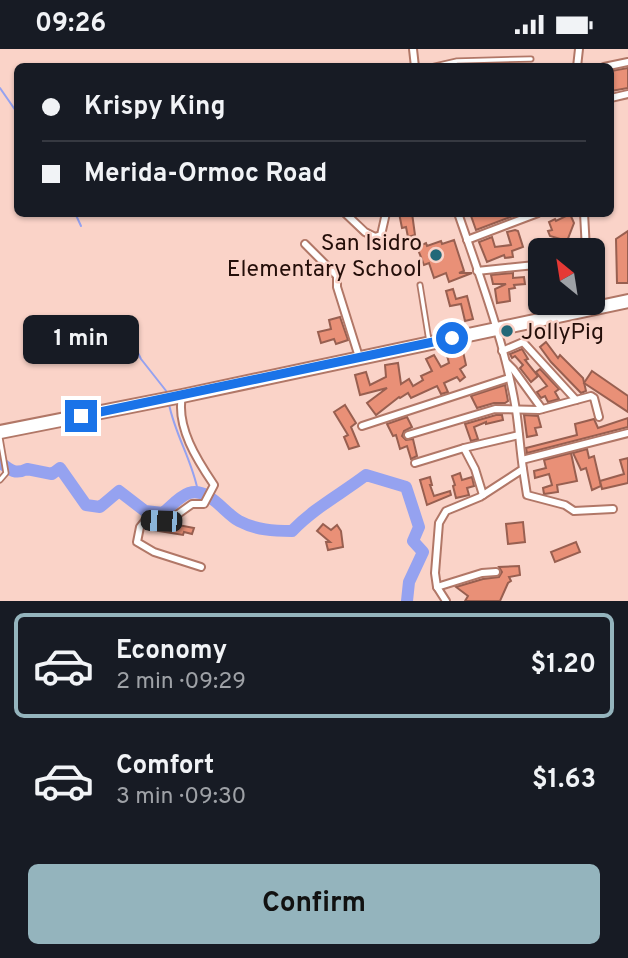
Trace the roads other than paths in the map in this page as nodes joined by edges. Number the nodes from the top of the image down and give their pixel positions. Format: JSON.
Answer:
{"nodes":[{"id":1,"x":531,"y":59,"type":"dead end"},
{"id":2,"x":448,"y":63,"type":"edge"},
{"id":3,"x":349,"y":217,"type":"edge"},
{"id":4,"x":385,"y":217,"type":"edge"},
{"id":5,"x":459,"y":217,"type":"edge"},
{"id":6,"x":527,"y":217,"type":"edge"},
{"id":7,"x":584,"y":217,"type":"edge"},
{"id":8,"x":585,"y":238,"type":"edge"},
{"id":9,"x":467,"y":240,"type":"junction"},
{"id":10,"x":305,"y":244,"type":"dead end"},
{"id":11,"x":528,"y":266,"type":"edge"},
{"id":12,"x":477,"y":271,"type":"junction"},
{"id":13,"x":419,"y":285,"type":"dead end"},
{"id":14,"x":628,"y":301,"type":"edge"},
{"id":15,"x":606,"y":304,"type":"edge"},
{"id":16,"x":554,"y":315,"type":"edge"},
{"id":17,"x":496,"y":330,"type":"junction"},
{"id":18,"x":429,"y":343,"type":"junction"},
{"id":19,"x":502,"y":351,"type":"junction"},
{"id":20,"x":359,"y":357,"type":"junction"},
{"id":21,"x":505,"y":362,"type":"junction"},
{"id":22,"x":509,"y":378,"type":"junction"},
{"id":23,"x":180,"y":397,"type":"junction"},
{"id":24,"x":576,"y":400,"type":"junction"},
{"id":25,"x":516,"y":409,"type":"junction"},
{"id":26,"x":542,"y":409,"type":"junction"},
{"id":27,"x":599,"y":417,"type":"dead end"},
{"id":28,"x":362,"y":426,"type":"dead end"},
{"id":29,"x":0,"y":432,"type":"edge"},
{"id":30,"x":628,"y":433,"type":"edge"},
{"id":31,"x":408,"y":435,"type":"dead end"},
{"id":32,"x":519,"y":435,"type":"junction"},
{"id":33,"x":0,"y":438,"type":"edge"},
{"id":34,"x":464,"y":448,"type":"junction"},
{"id":35,"x":522,"y":460,"type":"junction"},
{"id":36,"x":415,"y":463,"type":"dead end"},
{"id":37,"x":523,"y":469,"type":"junction"},
{"id":38,"x":0,"y":480,"type":"edge"},
{"id":39,"x":483,"y":495,"type":"junction"},
{"id":40,"x":612,"y":509,"type":"dead end"},
{"id":41,"x":201,"y":567,"type":"dead end"},
{"id":42,"x":496,"y":572,"type":"dead end"},
{"id":43,"x":437,"y":587,"type":"junction"},
{"id":44,"x":446,"y":601,"type":"edge"}],
"edges":[{"from":1,"to":2,"type":"lane"},
{"from":3,"to":4,"type":"street"},
{"from":5,"to":9,"type":"street"},
{"from":6,"to":9,"type":"street"},
{"from":7,"to":8,"type":"street"},
{"from":9,"to":12,"type":"street"},
{"from":10,"to":20,"type":"street"},
{"from":11,"to":12,"type":"street"},
{"from":12,"to":17,"type":"street"},
{"from":13,"to":18,"type":"lane"},
{"from":14,"to":15,"type":"highway"},
{"from":16,"to":17,"type":"highway"},
{"from":17,"to":18,"type":"highway"},
{"from":17,"to":19,"type":"street"},
{"from":18,"to":20,"type":"highway"},
{"from":19,"to":21,"type":"street"},
{"from":19,"to":24,"type":"street"},
{"from":20,"to":23,"type":"highway"},
{"from":21,"to":22,"type":"street"},
{"from":21,"to":26,"type":"street"},
{"from":22,"to":25,"type":"street"},
{"from":22,"to":28,"type":"street"},
{"from":23,"to":29,"type":"highway"},
{"from":23,"to":41,"type":"street"},
{"from":24,"to":26,"type":"street"},
{"from":24,"to":27,"type":"street"},
{"from":25,"to":26,"type":"street"},
{"from":25,"to":31,"type":"street"},
{"from":25,"to":32,"type":"street"},
{"from":30,"to":35,"type":"street"},
{"from":32,"to":34,"type":"street"},
{"from":32,"to":35,"type":"street"},
{"from":33,"to":38,"type":"lane"},
{"from":34,"to":36,"type":"street"},
{"from":34,"to":39,"type":"street"},
{"from":35,"to":37,"type":"street"},
{"from":37,"to":39,"type":"street"},
{"from":37,"to":40,"type":"street"},
{"from":39,"to":43,"type":"street"},
{"from":42,"to":43,"type":"street"},
{"from":43,"to":44,"type":"street"}]}
